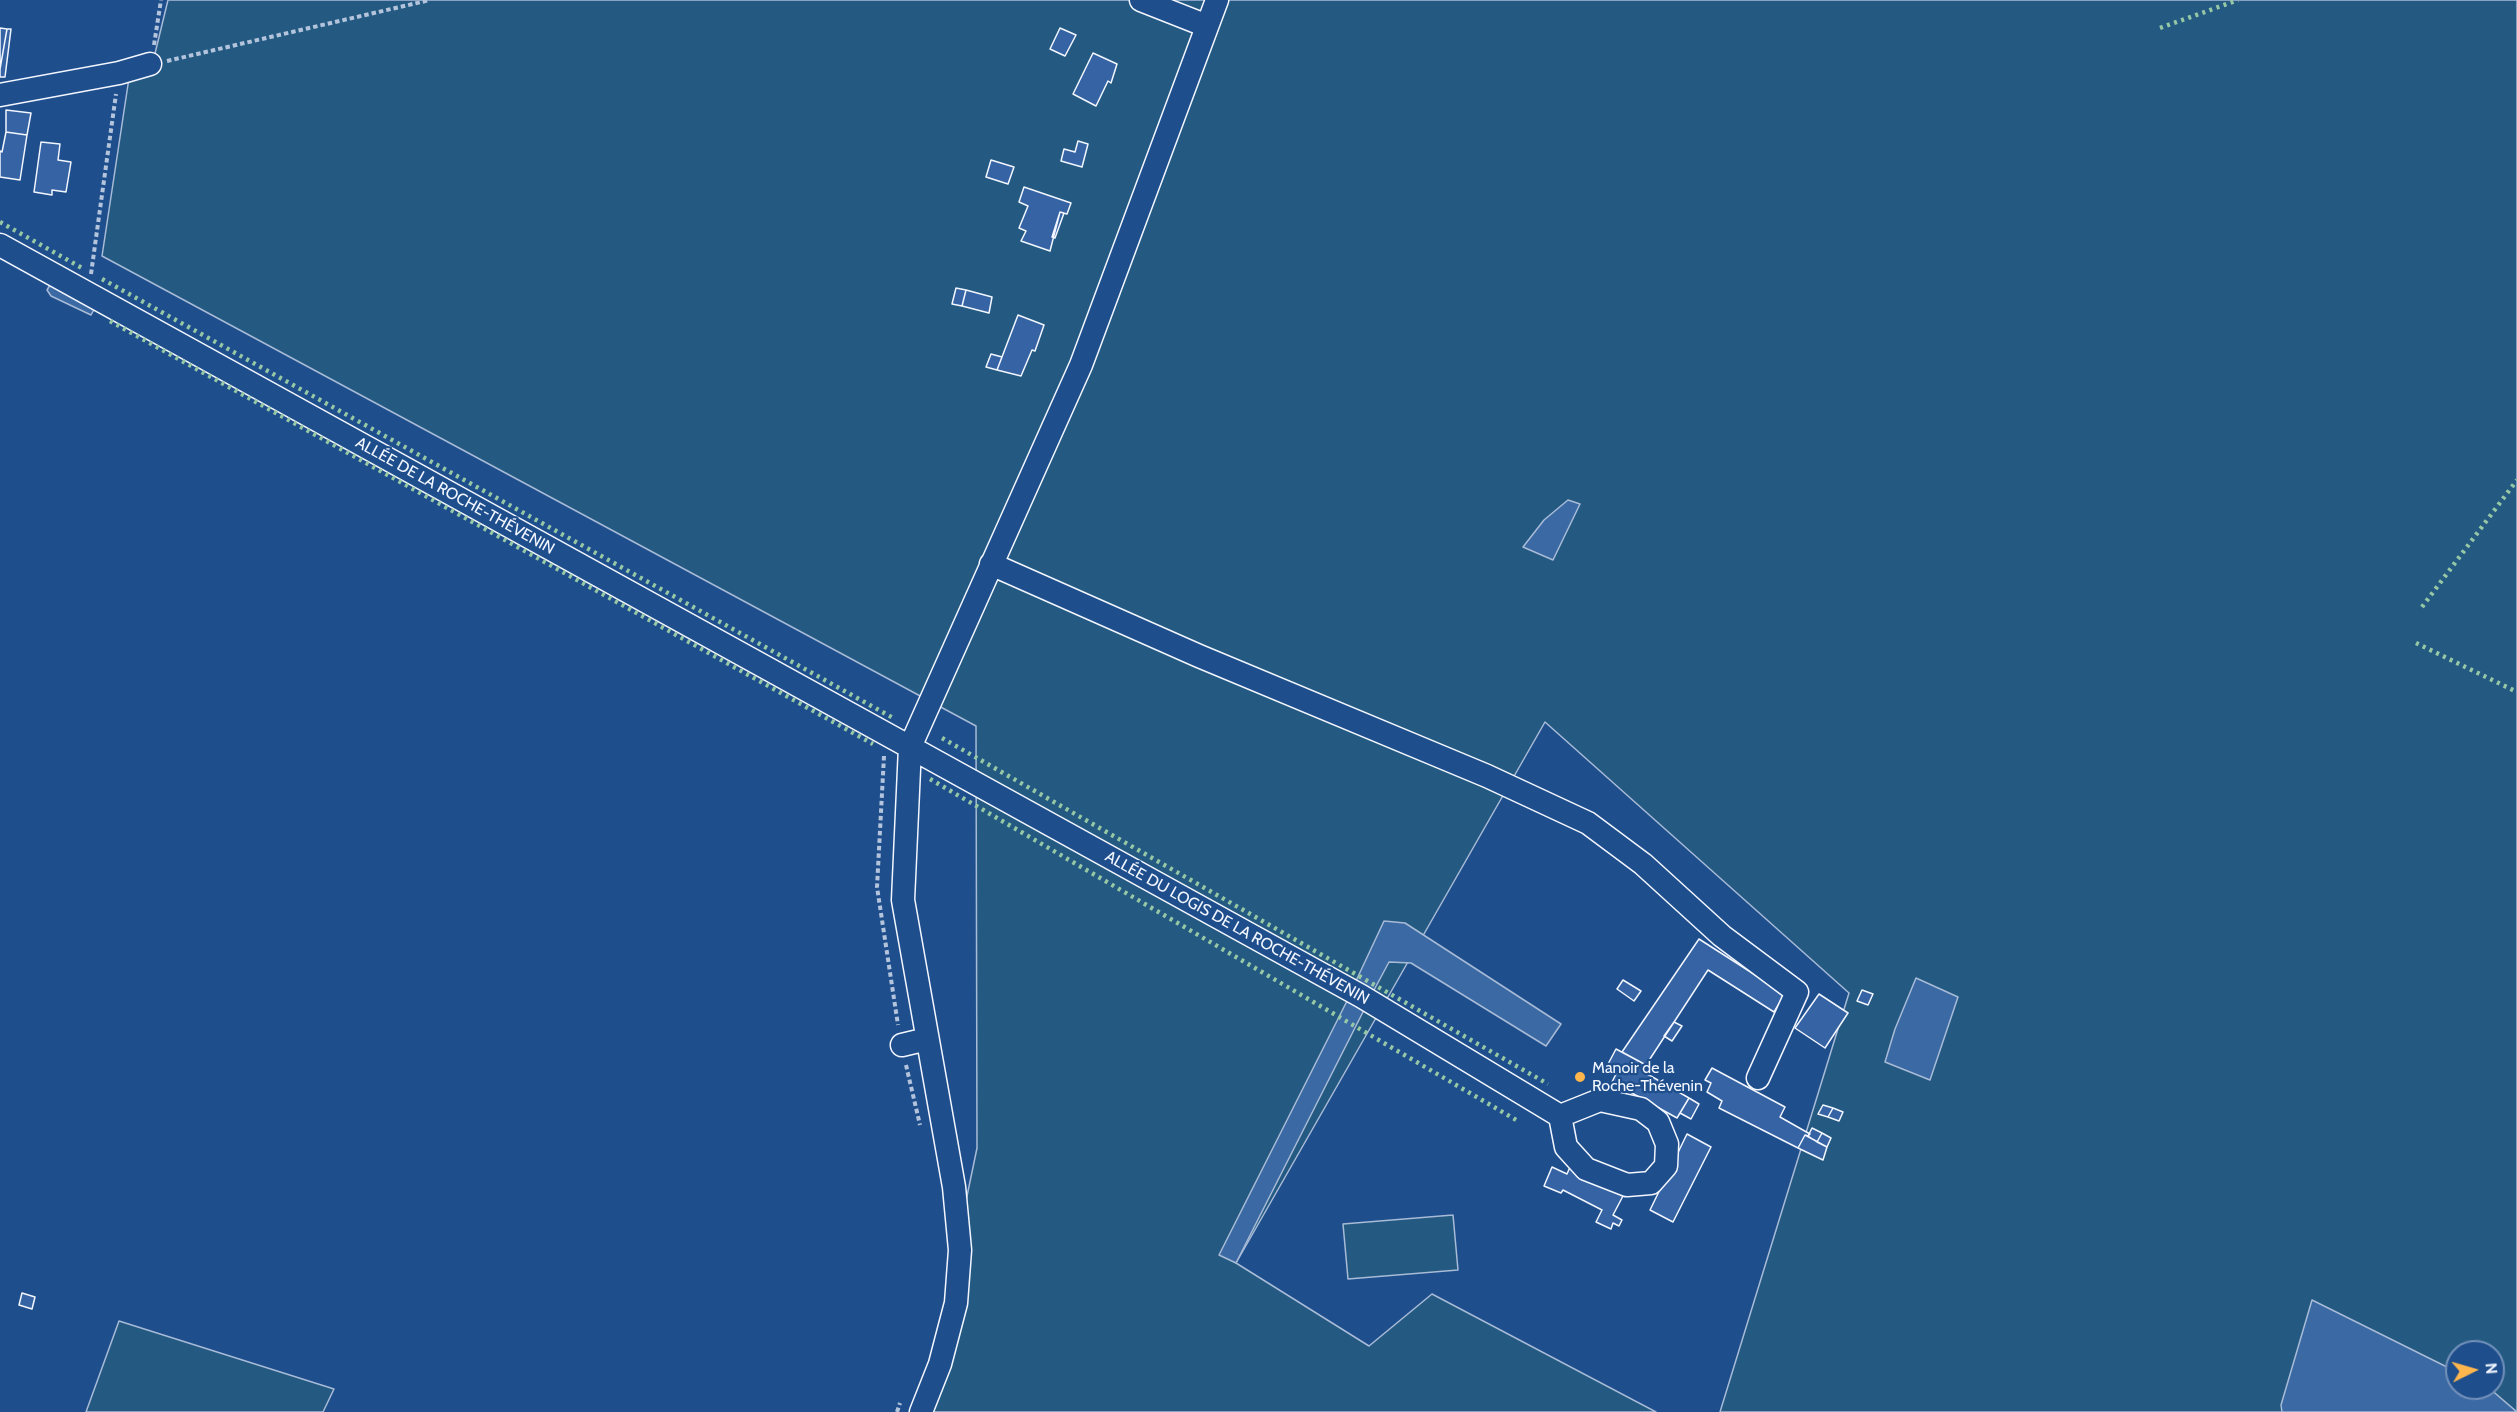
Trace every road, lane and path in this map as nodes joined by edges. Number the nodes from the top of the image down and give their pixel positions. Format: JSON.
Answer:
{"nodes":[{"id":1,"x":161,"y":0,"type":"edge"},
{"id":2,"x":430,"y":0,"type":"edge"},
{"id":3,"x":1141,"y":0,"type":"edge"},
{"id":4,"x":1217,"y":0,"type":"edge"},
{"id":5,"x":1207,"y":26,"type":"junction"},
{"id":6,"x":150,"y":64,"type":"junction"},
{"id":7,"x":119,"y":73,"type":"junction"},
{"id":8,"x":0,"y":94,"type":"edge"},
{"id":9,"x":0,"y":244,"type":"edge"},
{"id":10,"x":89,"y":293,"type":"junction"},
{"id":11,"x":991,"y":564,"type":"junction"},
{"id":12,"x":887,"y":734,"type":"junction"},
{"id":13,"x":910,"y":747,"type":"junction"},
{"id":14,"x":927,"y":1039,"type":"junction"},
{"id":15,"x":902,"y":1046,"type":"junction"},
{"id":16,"x":1758,"y":1078,"type":"dead end"},
{"id":17,"x":1560,"y":1116,"type":"junction"},
{"id":18,"x":921,"y":1131,"type":"dead end"},
{"id":19,"x":905,"y":1392,"type":"dead end"},
{"id":20,"x":897,"y":1412,"type":"edge"},
{"id":21,"x":921,"y":1412,"type":"edge"}],
"edges":[{"from":1,"to":6,"type":"path"},
{"from":2,"to":6,"type":"path"},
{"from":3,"to":5,"type":"street"},
{"from":4,"to":5,"type":"street"},
{"from":5,"to":11,"type":"street"},
{"from":6,"to":7,"type":"street"},
{"from":7,"to":8,"type":"street"},
{"from":7,"to":10,"type":"path"},
{"from":9,"to":10,"type":"street","name":"ALLÉE DE LA ROCHE-THÉVENIN"},
{"from":10,"to":12,"type":"street","name":"ALLÉE DE LA ROCHE-THÉVENIN"},
{"from":11,"to":13,"type":"street"},
{"from":11,"to":16,"type":"street"},
{"from":12,"to":13,"type":"street","name":"ALLÉE DE LA ROCHE-THÉVENIN"},
{"from":12,"to":15,"type":"path"},
{"from":13,"to":14,"type":"street"},
{"from":13,"to":17,"type":"street","name":"ALLÉE DU LOGIS DE LA ROCHE-THÉVENIN"},
{"from":14,"to":15,"type":"street"},
{"from":14,"to":21,"type":"street"},
{"from":15,"to":18,"type":"path"},
{"from":17,"to":17,"type":"street"},
{"from":19,"to":20,"type":"path"}]}
